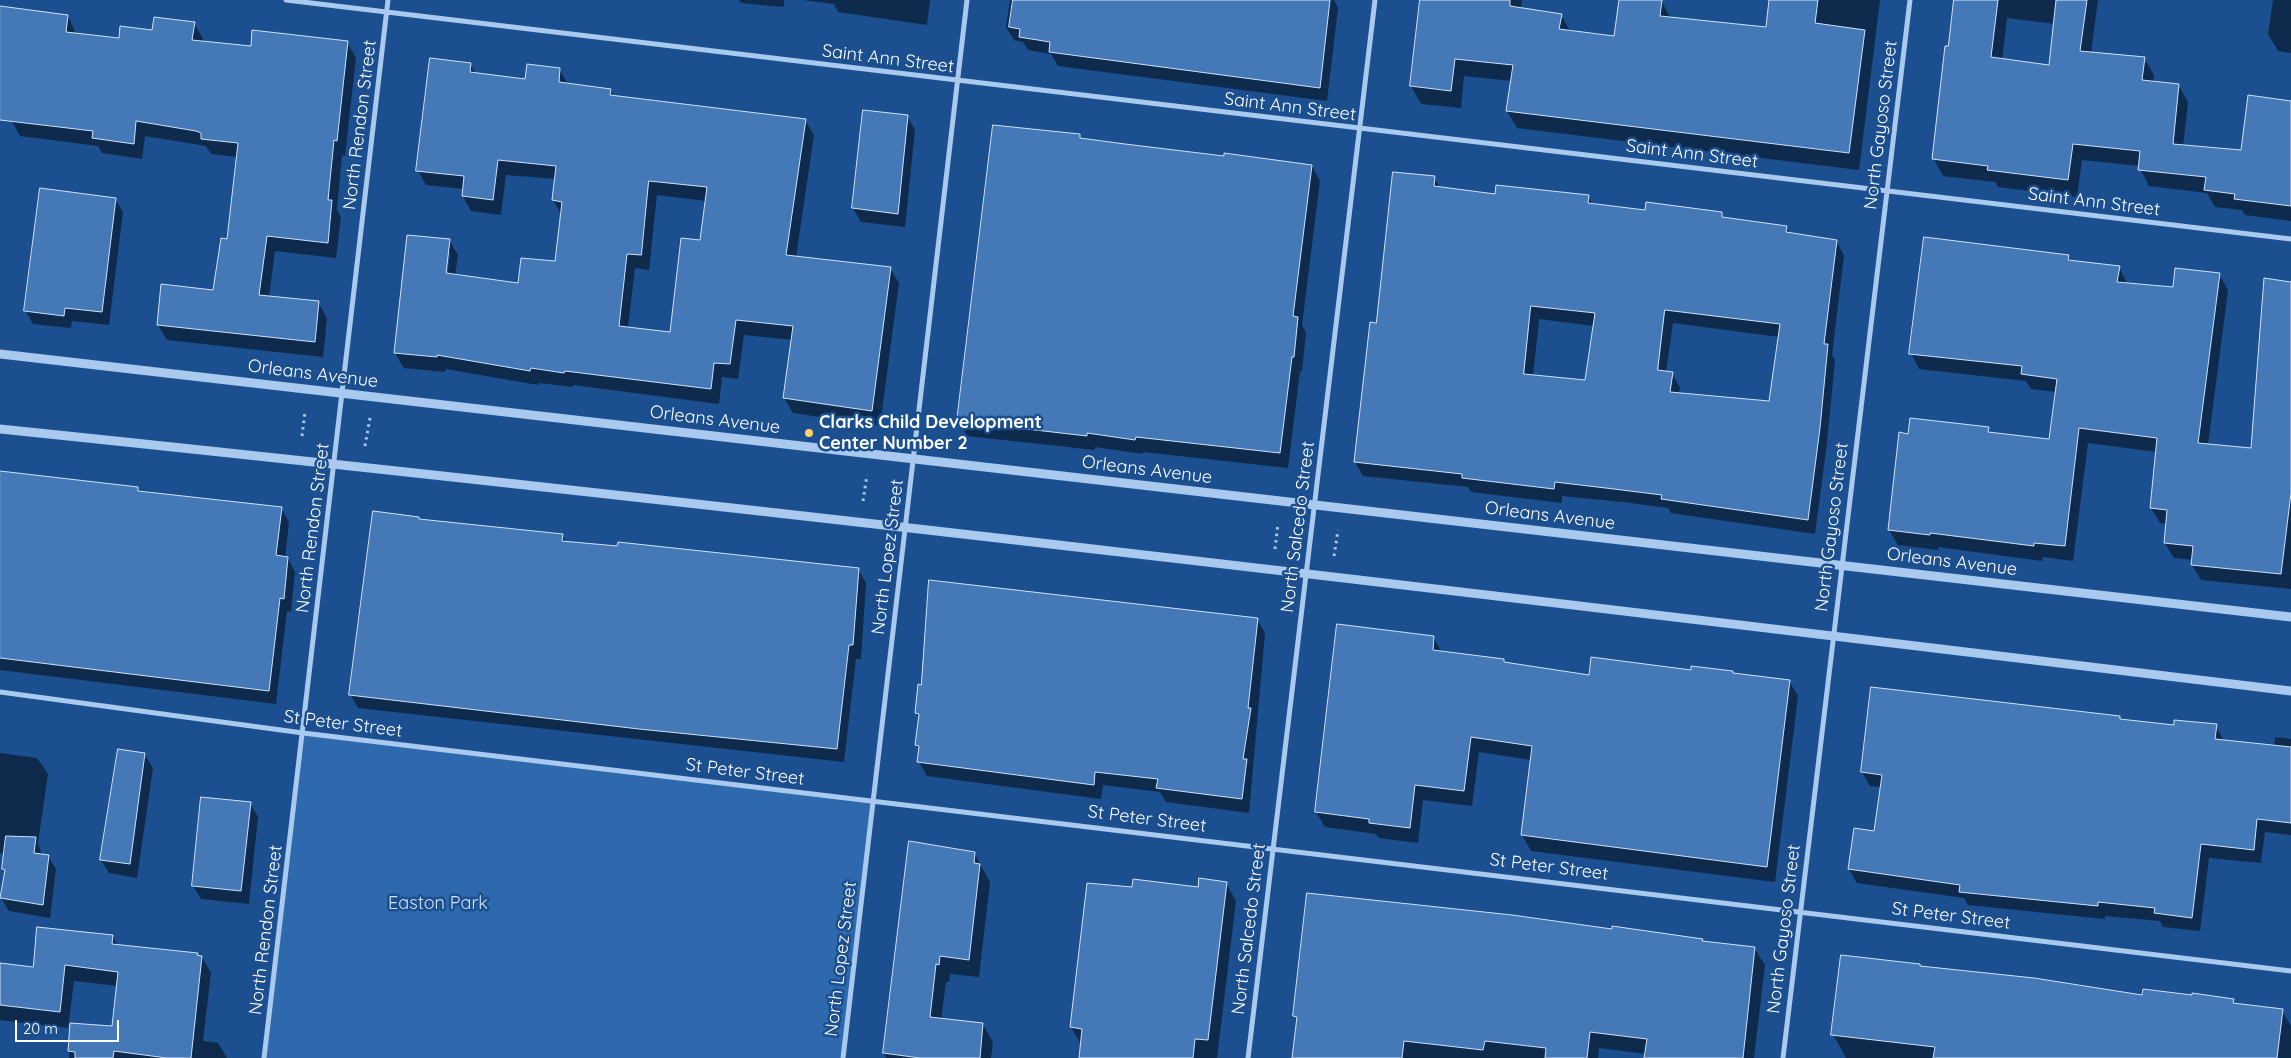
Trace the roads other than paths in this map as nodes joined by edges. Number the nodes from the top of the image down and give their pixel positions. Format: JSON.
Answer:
{"nodes":[{"id":1,"x":286,"y":0,"type":"edge"},
{"id":2,"x":388,"y":0,"type":"edge"},
{"id":3,"x":967,"y":0,"type":"edge"},
{"id":4,"x":1375,"y":0,"type":"edge"},
{"id":5,"x":1910,"y":0,"type":"edge"},
{"id":6,"x":386,"y":13,"type":"junction"},
{"id":7,"x":958,"y":81,"type":"junction"},
{"id":8,"x":1359,"y":129,"type":"junction"},
{"id":9,"x":1887,"y":191,"type":"junction"},
{"id":10,"x":2291,"y":239,"type":"edge"},
{"id":11,"x":0,"y":354,"type":"edge"},
{"id":12,"x":343,"y":393,"type":"junction"},
{"id":13,"x":0,"y":429,"type":"edge"},
{"id":14,"x":913,"y":459,"type":"junction"},
{"id":15,"x":334,"y":464,"type":"junction"},
{"id":16,"x":1315,"y":505,"type":"junction"},
{"id":17,"x":905,"y":526,"type":"junction"},
{"id":18,"x":1842,"y":566,"type":"junction"},
{"id":19,"x":1306,"y":573,"type":"junction"},
{"id":20,"x":2291,"y":617,"type":"edge"},
{"id":21,"x":1833,"y":636,"type":"junction"},
{"id":22,"x":2291,"y":691,"type":"edge"},
{"id":23,"x":0,"y":692,"type":"edge"},
{"id":24,"x":303,"y":733,"type":"junction"},
{"id":25,"x":873,"y":801,"type":"junction"},
{"id":26,"x":1273,"y":847,"type":"junction"},
{"id":27,"x":1800,"y":911,"type":"junction"},
{"id":28,"x":2291,"y":971,"type":"edge"},
{"id":29,"x":264,"y":1058,"type":"edge"},
{"id":30,"x":843,"y":1058,"type":"edge"},
{"id":31,"x":1248,"y":1058,"type":"edge"},
{"id":32,"x":1783,"y":1058,"type":"edge"}],
"edges":[{"from":1,"to":6,"type":"street","name":"Saint Ann Street"},
{"from":2,"to":6,"type":"street","name":"North Rendon Street"},
{"from":3,"to":7,"type":"street","name":"North Lopez Street"},
{"from":4,"to":8,"type":"street","name":"North Salcedo Street"},
{"from":5,"to":9,"type":"street","name":"North Gayoso Street"},
{"from":6,"to":7,"type":"street","name":"Saint Ann Street"},
{"from":6,"to":12,"type":"street","name":"North Rendon Street"},
{"from":7,"to":8,"type":"street","name":"Saint Ann Street"},
{"from":7,"to":14,"type":"street","name":"North Lopez Street"},
{"from":8,"to":9,"type":"street","name":"Saint Ann Street"},
{"from":8,"to":16,"type":"street","name":"North Salcedo Street"},
{"from":9,"to":10,"type":"street","name":"Saint Ann Street"},
{"from":9,"to":18,"type":"street","name":"North Gayoso Street"},
{"from":11,"to":12,"type":"street","name":"Orleans Avenue"},
{"from":12,"to":14,"type":"street","name":"Orleans Avenue"},
{"from":12,"to":15,"type":"street","name":"North Rendon Street"},
{"from":13,"to":15,"type":"street"},
{"from":14,"to":16,"type":"street","name":"Orleans Avenue"},
{"from":14,"to":17,"type":"street","name":"North Lopez Street"},
{"from":15,"to":17,"type":"street"},
{"from":15,"to":24,"type":"street","name":"North Rendon Street"},
{"from":16,"to":18,"type":"street","name":"Orleans Avenue"},
{"from":16,"to":19,"type":"street","name":"North Salcedo Street"},
{"from":17,"to":19,"type":"street"},
{"from":17,"to":25,"type":"street","name":"North Lopez Street"},
{"from":18,"to":20,"type":"street","name":"Orleans Avenue"},
{"from":18,"to":21,"type":"street","name":"North Gayoso Street"},
{"from":19,"to":21,"type":"street"},
{"from":19,"to":26,"type":"street","name":"North Salcedo Street"},
{"from":21,"to":22,"type":"street"},
{"from":21,"to":27,"type":"street","name":"North Gayoso Street"},
{"from":23,"to":24,"type":"street","name":"St Peter Street"},
{"from":24,"to":25,"type":"street","name":"St Peter Street"},
{"from":24,"to":29,"type":"street","name":"North Rendon Street"},
{"from":25,"to":26,"type":"street","name":"St Peter Street"},
{"from":25,"to":30,"type":"street","name":"North Lopez Street"},
{"from":26,"to":27,"type":"street","name":"St Peter Street"},
{"from":26,"to":31,"type":"street","name":"North Salcedo Street"},
{"from":27,"to":28,"type":"street","name":"St Peter Street"},
{"from":27,"to":32,"type":"street","name":"North Gayoso Street"}]}
